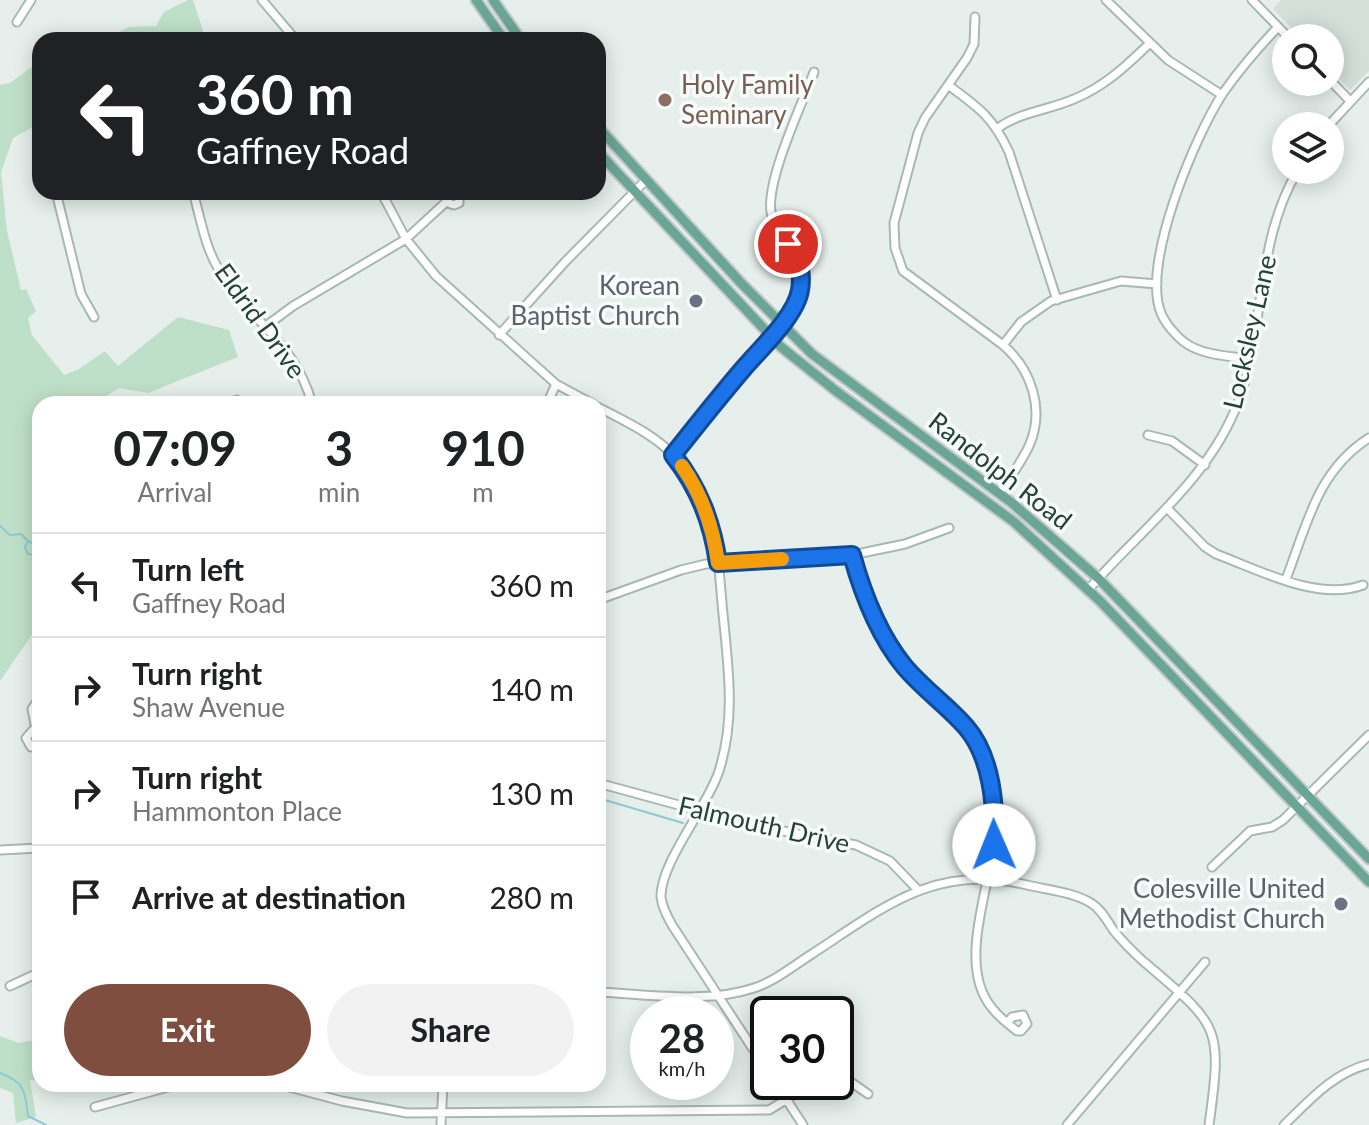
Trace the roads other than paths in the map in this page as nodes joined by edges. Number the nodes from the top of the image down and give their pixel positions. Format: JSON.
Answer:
{"nodes":[{"id":1,"x":31,"y":0,"type":"edge"},
{"id":2,"x":262,"y":0,"type":"edge"},
{"id":3,"x":476,"y":0,"type":"edge"},
{"id":4,"x":493,"y":0,"type":"edge"},
{"id":5,"x":1106,"y":0,"type":"edge"},
{"id":6,"x":1252,"y":0,"type":"edge"},
{"id":7,"x":975,"y":17,"type":"dead end"},
{"id":8,"x":17,"y":22,"type":"dead end"},
{"id":9,"x":1275,"y":24,"type":"edge"},
{"id":10,"x":289,"y":32,"type":"edge"},
{"id":11,"x":498,"y":32,"type":"edge"},
{"id":12,"x":515,"y":32,"type":"edge"},
{"id":13,"x":1272,"y":34,"type":"edge"},
{"id":14,"x":1149,"y":44,"type":"junction"},
{"id":15,"x":814,"y":72,"type":"dead end"},
{"id":16,"x":1369,"y":82,"type":"edge"},
{"id":17,"x":948,"y":85,"type":"junction"},
{"id":18,"x":1222,"y":95,"type":"junction"},
{"id":19,"x":1344,"y":95,"type":"edge"},
{"id":20,"x":1350,"y":101,"type":"junction"},
{"id":21,"x":1340,"y":112,"type":"edge"},
{"id":22,"x":998,"y":128,"type":"junction"},
{"id":23,"x":606,"y":136,"type":"edge"},
{"id":24,"x":606,"y":160,"type":"edge"},
{"id":25,"x":646,"y":180,"type":"junction"},
{"id":26,"x":1292,"y":184,"type":"edge"},
{"id":27,"x":635,"y":190,"type":"junction"},
{"id":28,"x":58,"y":200,"type":"edge"},
{"id":29,"x":195,"y":200,"type":"edge"},
{"id":30,"x":385,"y":200,"type":"edge"},
{"id":31,"x":459,"y":200,"type":"edge"},
{"id":32,"x":446,"y":202,"type":"joint"},
{"id":33,"x":406,"y":239,"type":"junction"},
{"id":34,"x":1157,"y":284,"type":"junction"},
{"id":35,"x":1057,"y":300,"type":"junction"},
{"id":36,"x":94,"y":317,"type":"dead end"},
{"id":37,"x":782,"y":323,"type":"junction"},
{"id":38,"x":266,"y":326,"type":"junction"},
{"id":39,"x":499,"y":335,"type":"junction"},
{"id":40,"x":772,"y":337,"type":"junction"},
{"id":41,"x":1003,"y":345,"type":"junction"},
{"id":42,"x":1249,"y":359,"type":"junction"},
{"id":43,"x":556,"y":384,"type":"junction"},
{"id":44,"x":310,"y":396,"type":"edge"},
{"id":45,"x":551,"y":396,"type":"edge"},
{"id":46,"x":578,"y":396,"type":"edge"},
{"id":47,"x":606,"y":411,"type":"edge"},
{"id":48,"x":1148,"y":435,"type":"dead end"},
{"id":49,"x":1369,"y":438,"type":"edge"},
{"id":50,"x":673,"y":455,"type":"junction"},
{"id":51,"x":1205,"y":465,"type":"junction"},
{"id":52,"x":999,"y":494,"type":"junction"},
{"id":53,"x":1167,"y":508,"type":"junction"},
{"id":54,"x":949,"y":528,"type":"dead end"},
{"id":55,"x":852,"y":555,"type":"junction"},
{"id":56,"x":718,"y":563,"type":"junction"},
{"id":57,"x":1098,"y":578,"type":"junction"},
{"id":58,"x":1286,"y":579,"type":"junction"},
{"id":59,"x":1363,"y":585,"type":"dead end"},
{"id":60,"x":1088,"y":590,"type":"junction"},
{"id":61,"x":606,"y":597,"type":"edge"},
{"id":62,"x":32,"y":731,"type":"edge"},
{"id":63,"x":1369,"y":735,"type":"edge"},
{"id":64,"x":32,"y":747,"type":"edge"},
{"id":65,"x":606,"y":785,"type":"edge"},
{"id":66,"x":1310,"y":796,"type":"junction"},
{"id":67,"x":1298,"y":807,"type":"junction"},
{"id":68,"x":699,"y":812,"type":"junction"},
{"id":69,"x":32,"y":848,"type":"edge"},
{"id":70,"x":0,"y":850,"type":"edge"},
{"id":71,"x":1369,"y":859,"type":"edge"},
{"id":72,"x":1212,"y":867,"type":"dead end"},
{"id":73,"x":989,"y":878,"type":"junction"},
{"id":74,"x":1369,"y":882,"type":"edge"},
{"id":75,"x":917,"y":889,"type":"junction"},
{"id":76,"x":1205,"y":962,"type":"dead end"},
{"id":77,"x":32,"y":976,"type":"edge"},
{"id":78,"x":10,"y":986,"type":"dead end"},
{"id":79,"x":606,"y":992,"type":"edge"},
{"id":80,"x":1179,"y":992,"type":"junction"},
{"id":81,"x":718,"y":995,"type":"junction"},
{"id":82,"x":1008,"y":1022,"type":"dead end"},
{"id":83,"x":750,"y":1044,"type":"edge"},
{"id":84,"x":1369,"y":1064,"type":"edge"},
{"id":85,"x":854,"y":1084,"type":"edge"},
{"id":86,"x":150,"y":1092,"type":"edge"},
{"id":87,"x":310,"y":1092,"type":"edge"},
{"id":88,"x":442,"y":1092,"type":"edge"},
{"id":89,"x":868,"y":1094,"type":"dead end"},
{"id":90,"x":787,"y":1101,"type":"joint"},
{"id":91,"x":95,"y":1107,"type":"dead end"},
{"id":92,"x":441,"y":1114,"type":"junction"},
{"id":93,"x":441,"y":1125,"type":"edge"},
{"id":94,"x":803,"y":1125,"type":"edge"},
{"id":95,"x":1067,"y":1125,"type":"edge"},
{"id":96,"x":1209,"y":1125,"type":"edge"},
{"id":97,"x":1284,"y":1125,"type":"edge"}],
"edges":[{"from":1,"to":8,"type":"street"},
{"from":2,"to":10,"type":"street"},
{"from":3,"to":11,"type":"main road"},
{"from":4,"to":12,"type":"main road"},
{"from":5,"to":14,"type":"street"},
{"from":6,"to":9,"type":"street"},
{"from":7,"to":17,"type":"street"},
{"from":13,"to":18,"type":"street"},
{"from":14,"to":18,"type":"street"},
{"from":14,"to":22,"type":"street"},
{"from":15,"to":37,"type":"street"},
{"from":16,"to":20,"type":"street"},
{"from":17,"to":22,"type":"street"},
{"from":17,"to":41,"type":"street"},
{"from":18,"to":34,"type":"street"},
{"from":19,"to":20,"type":"street"},
{"from":20,"to":21,"type":"street"},
{"from":22,"to":35,"type":"street"},
{"from":23,"to":25,"type":"main road","name":"Randolph Road"},
{"from":24,"to":27,"type":"main road","name":"Randolph Road"},
{"from":25,"to":27,"type":"street"},
{"from":25,"to":37,"type":"main road","name":"Randolph Road"},
{"from":26,"to":42,"type":"street","name":"Locksley Lane"},
{"from":27,"to":39,"type":"street"},
{"from":27,"to":40,"type":"main road","name":"Randolph Road"},
{"from":28,"to":36,"type":"street"},
{"from":29,"to":38,"type":"street","name":"Eldrid Drive"},
{"from":30,"to":33,"type":"street"},
{"from":31,"to":32,"type":"street"},
{"from":32,"to":33,"type":"street"},
{"from":33,"to":38,"type":"street"},
{"from":33,"to":39,"type":"street"},
{"from":34,"to":35,"type":"street"},
{"from":34,"to":42,"type":"street"},
{"from":35,"to":41,"type":"street"},
{"from":37,"to":40,"type":"street"},
{"from":37,"to":52,"type":"main road","name":"Randolph Road"},
{"from":38,"to":44,"type":"street","name":"Eldrid Drive"},
{"from":39,"to":43,"type":"street"},
{"from":40,"to":50,"type":"street"},
{"from":40,"to":60,"type":"main road","name":"Randolph Road"},
{"from":41,"to":52,"type":"street"},
{"from":42,"to":51,"type":"street","name":"Locksley Lane"},
{"from":43,"to":45,"type":"street"},
{"from":43,"to":46,"type":"street"},
{"from":47,"to":50,"type":"street"},
{"from":48,"to":51,"type":"street"},
{"from":49,"to":58,"type":"street"},
{"from":50,"to":56,"type":"street"},
{"from":51,"to":53,"type":"street","name":"Locksley Lane"},
{"from":52,"to":57,"type":"main road","name":"Randolph Road"},
{"from":53,"to":57,"type":"street","name":"Locksley Lane"},
{"from":53,"to":58,"type":"street"},
{"from":54,"to":55,"type":"street"},
{"from":55,"to":56,"type":"street"},
{"from":55,"to":73,"type":"street"},
{"from":56,"to":61,"type":"street"},
{"from":56,"to":68,"type":"street"},
{"from":57,"to":60,"type":"street","name":"Locksley Lane"},
{"from":57,"to":66,"type":"main road","name":"Randolph Road"},
{"from":58,"to":59,"type":"street"},
{"from":60,"to":67,"type":"main road","name":"Randolph Road"},
{"from":62,"to":64,"type":"street"},
{"from":63,"to":66,"type":"street"},
{"from":65,"to":68,"type":"street","name":"Falmouth Drive"},
{"from":66,"to":67,"type":"street"},
{"from":66,"to":71,"type":"main road","name":"Randolph Road"},
{"from":67,"to":72,"type":"street"},
{"from":67,"to":74,"type":"main road","name":"Randolph Road"},
{"from":68,"to":75,"type":"street","name":"Falmouth Drive"},
{"from":68,"to":81,"type":"street"},
{"from":69,"to":70,"type":"street"},
{"from":73,"to":75,"type":"street"},
{"from":73,"to":80,"type":"street"},
{"from":73,"to":82,"type":"street"},
{"from":75,"to":81,"type":"street"},
{"from":76,"to":80,"type":"street"},
{"from":77,"to":78,"type":"street"},
{"from":79,"to":81,"type":"street"},
{"from":80,"to":95,"type":"street"},
{"from":80,"to":96,"type":"street"},
{"from":81,"to":83,"type":"street"},
{"from":84,"to":97,"type":"street"},
{"from":85,"to":89,"type":"street"},
{"from":86,"to":91,"type":"street"},
{"from":87,"to":92,"type":"street"},
{"from":88,"to":92,"type":"street"},
{"from":90,"to":92,"type":"street"},
{"from":90,"to":94,"type":"street"},
{"from":92,"to":93,"type":"street"}]}
